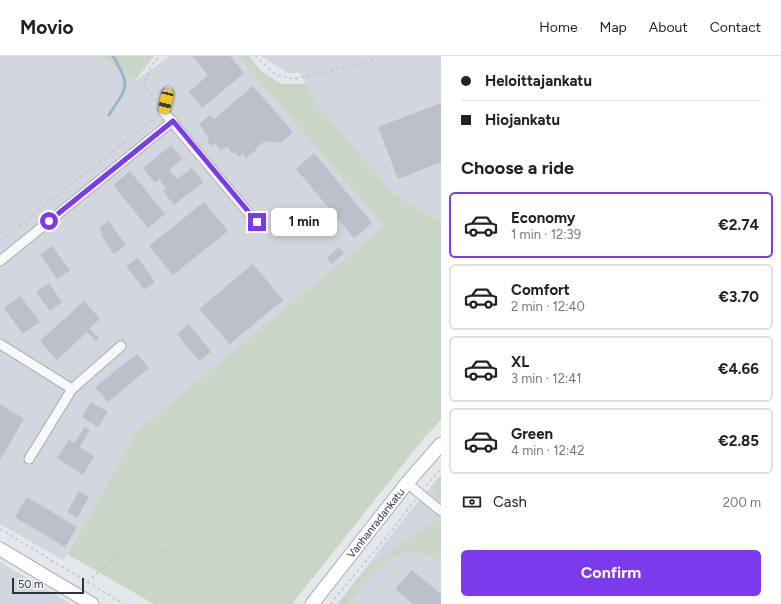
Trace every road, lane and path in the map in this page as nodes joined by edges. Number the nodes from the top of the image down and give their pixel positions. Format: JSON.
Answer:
{"nodes":[{"id":1,"x":160,"y":56,"type":"edge"},
{"id":2,"x":255,"y":56,"type":"edge"},
{"id":3,"x":375,"y":56,"type":"edge"},
{"id":4,"x":168,"y":91,"type":"dead end"},
{"id":5,"x":163,"y":111,"type":"junction"},
{"id":6,"x":173,"y":121,"type":"junction"},
{"id":7,"x":257,"y":222,"type":"dead end"},
{"id":8,"x":0,"y":241,"type":"edge"},
{"id":9,"x":0,"y":261,"type":"edge"},
{"id":10,"x":0,"y":344,"type":"edge"},
{"id":11,"x":121,"y":346,"type":"dead end"},
{"id":12,"x":72,"y":389,"type":"junction"},
{"id":13,"x":441,"y":444,"type":"edge"},
{"id":14,"x":29,"y":459,"type":"dead end"},
{"id":15,"x":441,"y":468,"type":"edge"},
{"id":16,"x":408,"y":483,"type":"junction"},
{"id":17,"x":420,"y":493,"type":"junction"},
{"id":18,"x":441,"y":511,"type":"edge"},
{"id":19,"x":0,"y":529,"type":"edge"},
{"id":20,"x":0,"y":548,"type":"edge"},
{"id":21,"x":186,"y":552,"type":"dead end"},
{"id":22,"x":88,"y":582,"type":"junction"},
{"id":23,"x":92,"y":604,"type":"edge"},
{"id":24,"x":124,"y":604,"type":"edge"},
{"id":25,"x":312,"y":604,"type":"edge"},
{"id":26,"x":330,"y":604,"type":"edge"}],
"edges":[{"from":1,"to":5,"type":"path"},
{"from":2,"to":3,"type":"path"},
{"from":4,"to":5,"type":"street"},
{"from":5,"to":6,"type":"street"},
{"from":5,"to":8,"type":"path"},
{"from":6,"to":7,"type":"street"},
{"from":6,"to":9,"type":"street"},
{"from":10,"to":12,"type":"street"},
{"from":11,"to":12,"type":"street"},
{"from":12,"to":14,"type":"street"},
{"from":13,"to":16,"type":"street","name":"Vanhanradankatu"},
{"from":15,"to":17,"type":"path"},
{"from":16,"to":17,"type":"street"},
{"from":16,"to":25,"type":"street","name":"Vanhanradankatu"},
{"from":17,"to":18,"type":"street"},
{"from":17,"to":26,"type":"path"},
{"from":19,"to":22,"type":"path"},
{"from":20,"to":23,"type":"street"},
{"from":21,"to":22,"type":"path"},
{"from":22,"to":24,"type":"path"}]}
